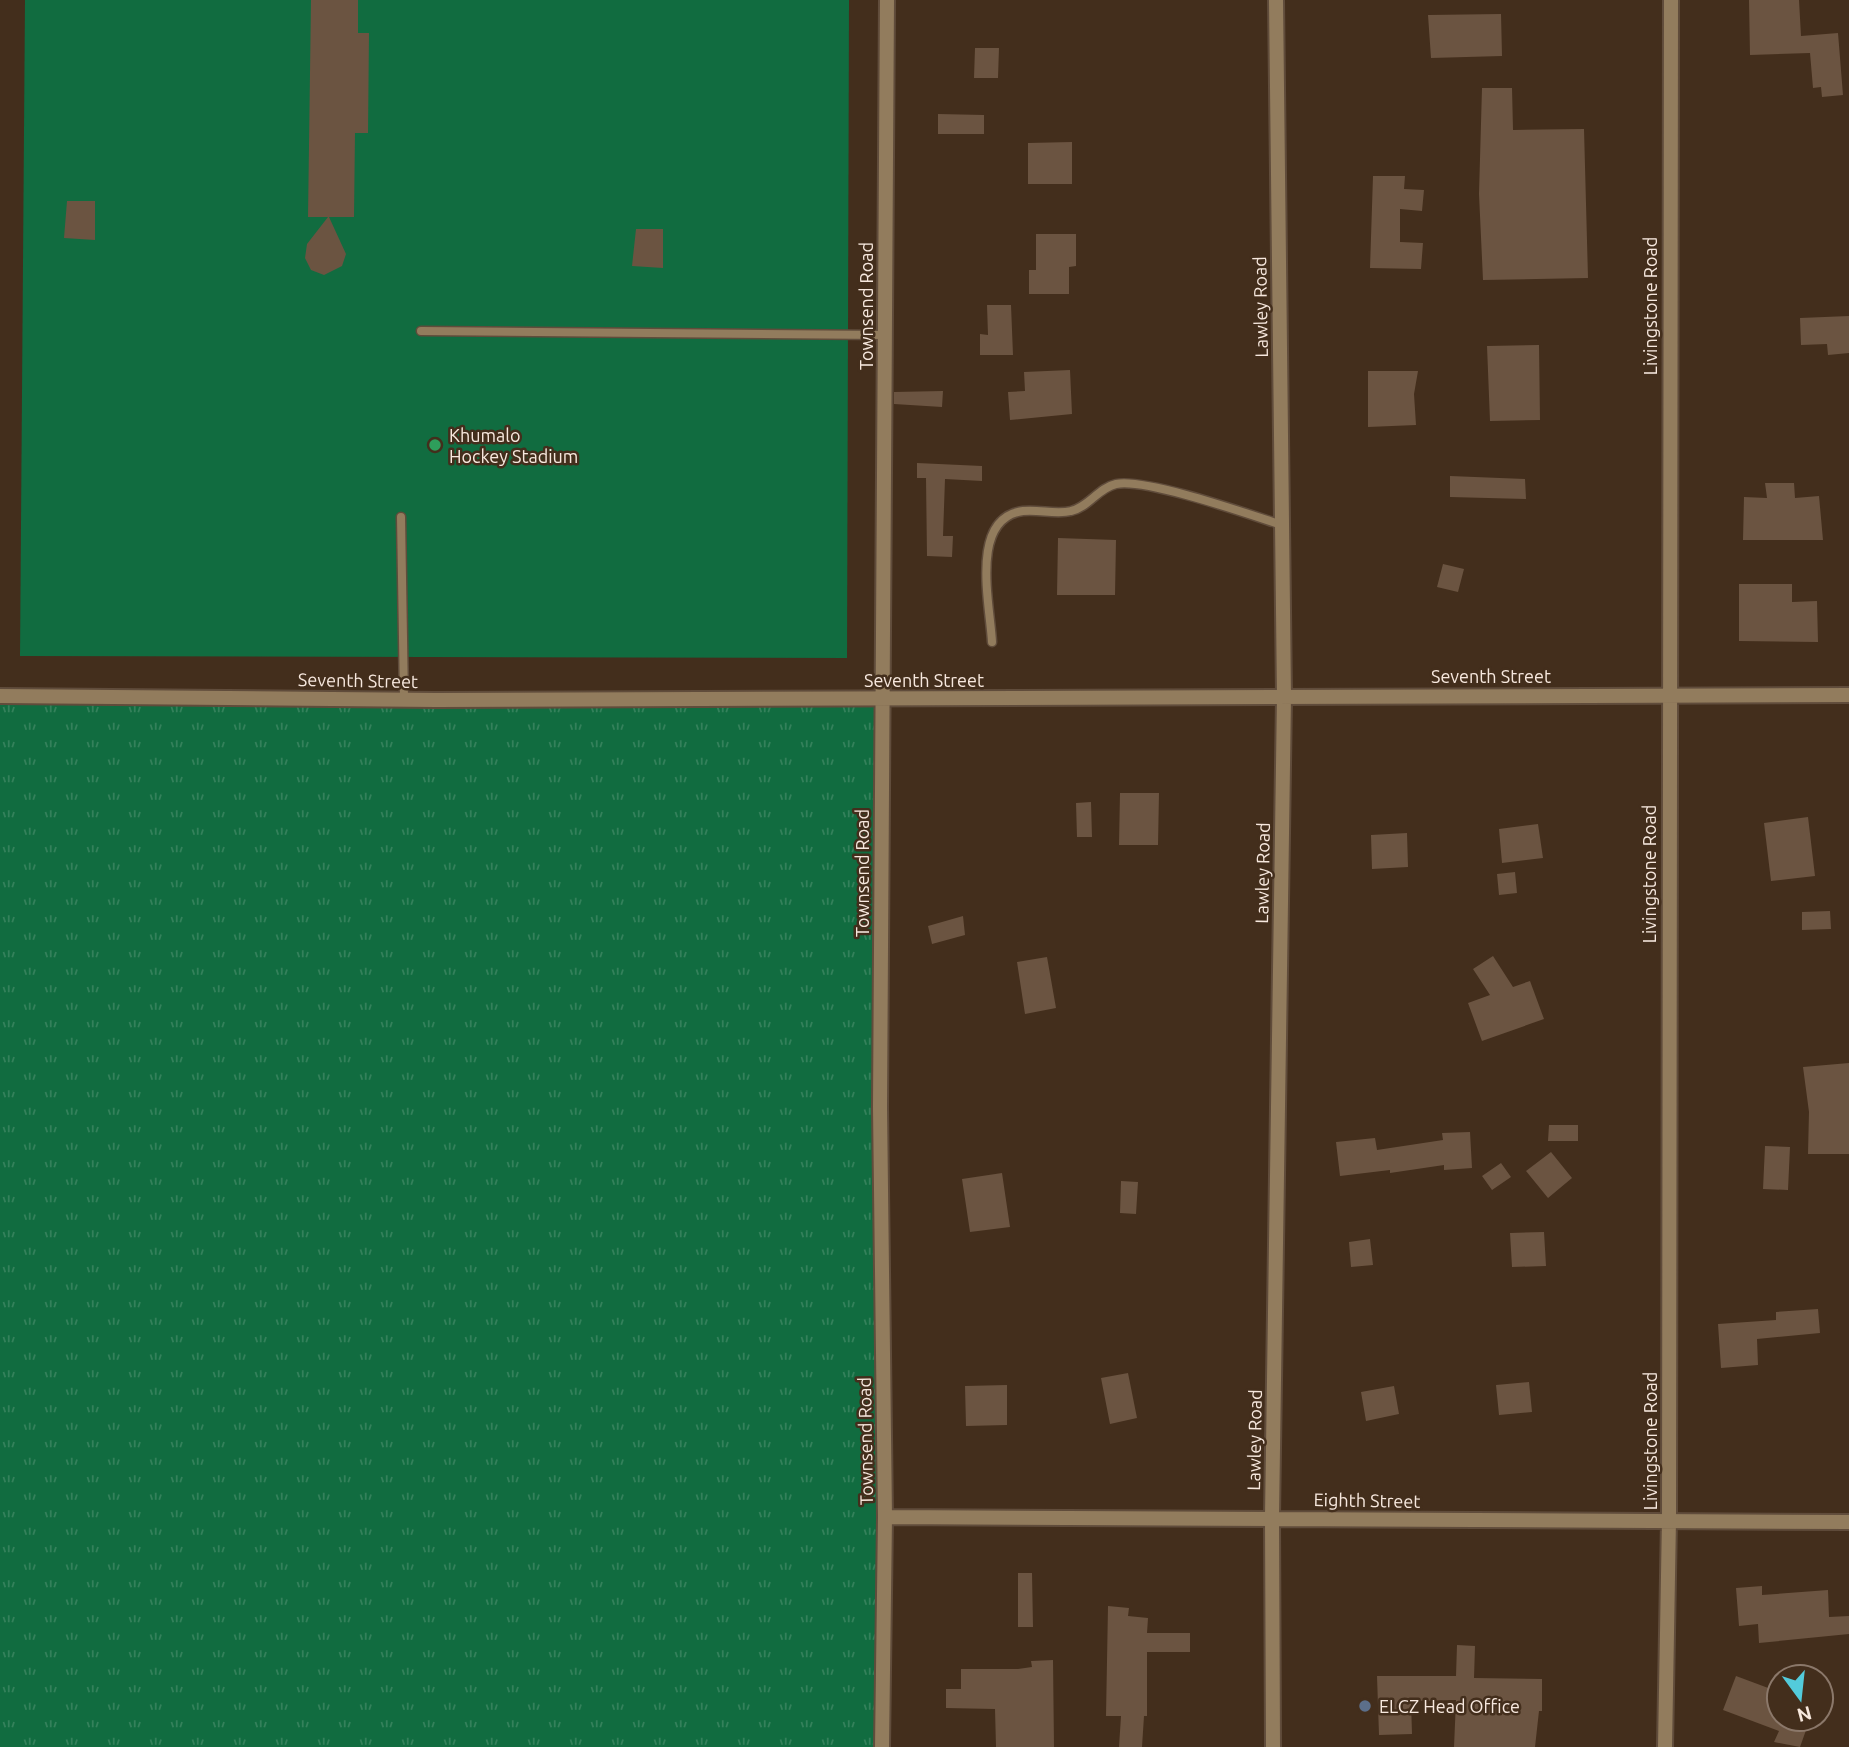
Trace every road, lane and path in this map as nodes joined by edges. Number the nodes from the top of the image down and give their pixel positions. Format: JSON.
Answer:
{"nodes":[{"id":1,"x":887,"y":0,"type":"edge"},
{"id":2,"x":1276,"y":0,"type":"edge"},
{"id":3,"x":1671,"y":0,"type":"edge"},
{"id":4,"x":421,"y":331,"type":"dead end"},
{"id":5,"x":885,"y":335,"type":"junction"},
{"id":6,"x":401,"y":517,"type":"dead end"},
{"id":7,"x":1282,"y":525,"type":"junction"},
{"id":8,"x":992,"y":642,"type":"dead end"},
{"id":9,"x":1668,"y":694,"type":"junction"},
{"id":10,"x":1849,"y":695,"type":"edge"},
{"id":11,"x":0,"y":696,"type":"edge"},
{"id":12,"x":1284,"y":697,"type":"junction"},
{"id":13,"x":404,"y":699,"type":"junction"},
{"id":14,"x":883,"y":699,"type":"junction"},
{"id":15,"x":885,"y":1517,"type":"junction"},
{"id":16,"x":1272,"y":1517,"type":"junction"},
{"id":17,"x":1669,"y":1520,"type":"junction"},
{"id":18,"x":1849,"y":1522,"type":"edge"},
{"id":19,"x":883,"y":1747,"type":"edge"},
{"id":20,"x":1273,"y":1747,"type":"edge"},
{"id":21,"x":1665,"y":1747,"type":"edge"}],
"edges":[{"from":1,"to":5,"type":"street","name":"Townsend Road"},
{"from":2,"to":7,"type":"street","name":"Lawley Road"},
{"from":3,"to":9,"type":"street","name":"Livingstone Road"},
{"from":4,"to":5,"type":"lane"},
{"from":5,"to":14,"type":"street","name":"Townsend Road"},
{"from":6,"to":13,"type":"lane"},
{"from":7,"to":8,"type":"lane"},
{"from":7,"to":12,"type":"street","name":"Lawley Road"},
{"from":9,"to":10,"type":"street","name":"Seventh Street"},
{"from":9,"to":12,"type":"street","name":"Seventh Street"},
{"from":9,"to":17,"type":"street","name":"Livingstone Road"},
{"from":11,"to":13,"type":"street","name":"Seventh Street"},
{"from":12,"to":14,"type":"street","name":"Seventh Street"},
{"from":12,"to":16,"type":"street","name":"Lawley Road"},
{"from":13,"to":14,"type":"street","name":"Seventh Street"},
{"from":14,"to":15,"type":"street","name":"Townsend Road"},
{"from":15,"to":16,"type":"street","name":"Eighth Street"},
{"from":15,"to":19,"type":"street","name":"Townsend Road"},
{"from":16,"to":17,"type":"street","name":"Eighth Street"},
{"from":16,"to":20,"type":"street","name":"Lawley Road"},
{"from":17,"to":18,"type":"street","name":"Eighth Street"},
{"from":17,"to":21,"type":"street","name":"Livingstone Road"}]}
